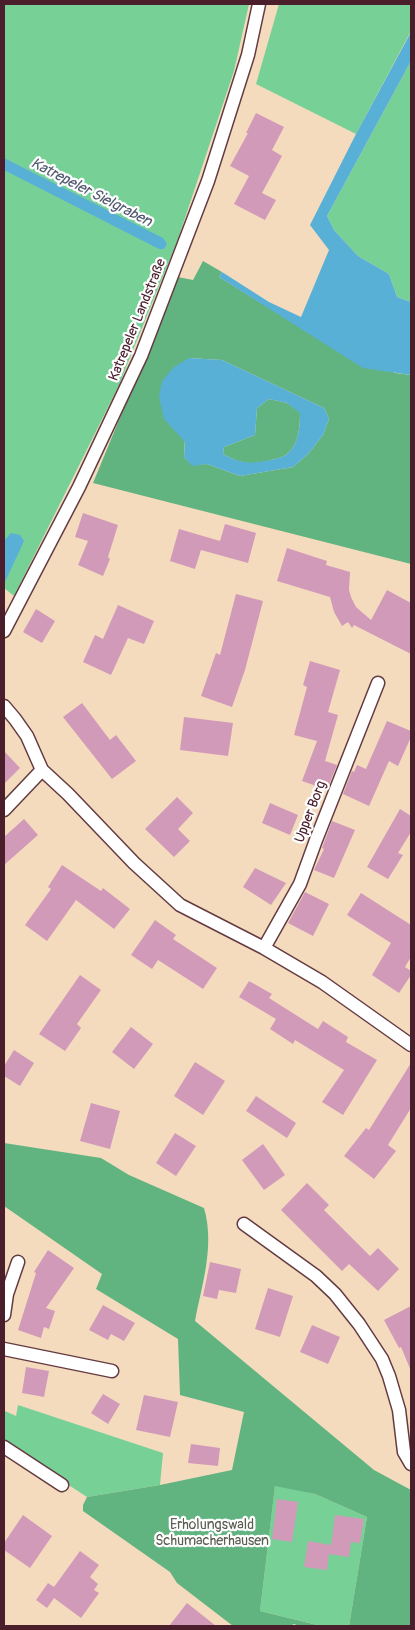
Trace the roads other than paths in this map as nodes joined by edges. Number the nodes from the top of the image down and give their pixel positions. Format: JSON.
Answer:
{"nodes":[{"id":1,"x":259,"y":4,"type":"edge"},
{"id":2,"x":4,"y":631,"type":"edge"},
{"id":3,"x":378,"y":683,"type":"dead end"},
{"id":4,"x":4,"y":706,"type":"edge"},
{"id":5,"x":42,"y":770,"type":"junction"},
{"id":6,"x":4,"y":810,"type":"edge"},
{"id":7,"x":264,"y":948,"type":"junction"},
{"id":8,"x":411,"y":1045,"type":"edge"},
{"id":9,"x":244,"y":1224,"type":"dead end"},
{"id":10,"x":18,"y":1262,"type":"dead end"},
{"id":11,"x":4,"y":1315,"type":"edge"},
{"id":12,"x":4,"y":1349,"type":"edge"},
{"id":13,"x":112,"y":1371,"type":"dead end"},
{"id":14,"x":4,"y":1447,"type":"edge"},
{"id":15,"x":411,"y":1464,"type":"edge"},
{"id":16,"x":62,"y":1485,"type":"dead end"}],
"edges":[{"from":1,"to":2,"type":"street","name":"Katrepeler Landstraße"},
{"from":3,"to":7,"type":"street","name":"Upper Borg"},
{"from":4,"to":5,"type":"street"},
{"from":5,"to":6,"type":"street"},
{"from":5,"to":7,"type":"street"},
{"from":7,"to":8,"type":"street"},
{"from":9,"to":15,"type":"street"},
{"from":10,"to":11,"type":"street"},
{"from":12,"to":13,"type":"street"},
{"from":14,"to":16,"type":"street"}]}
